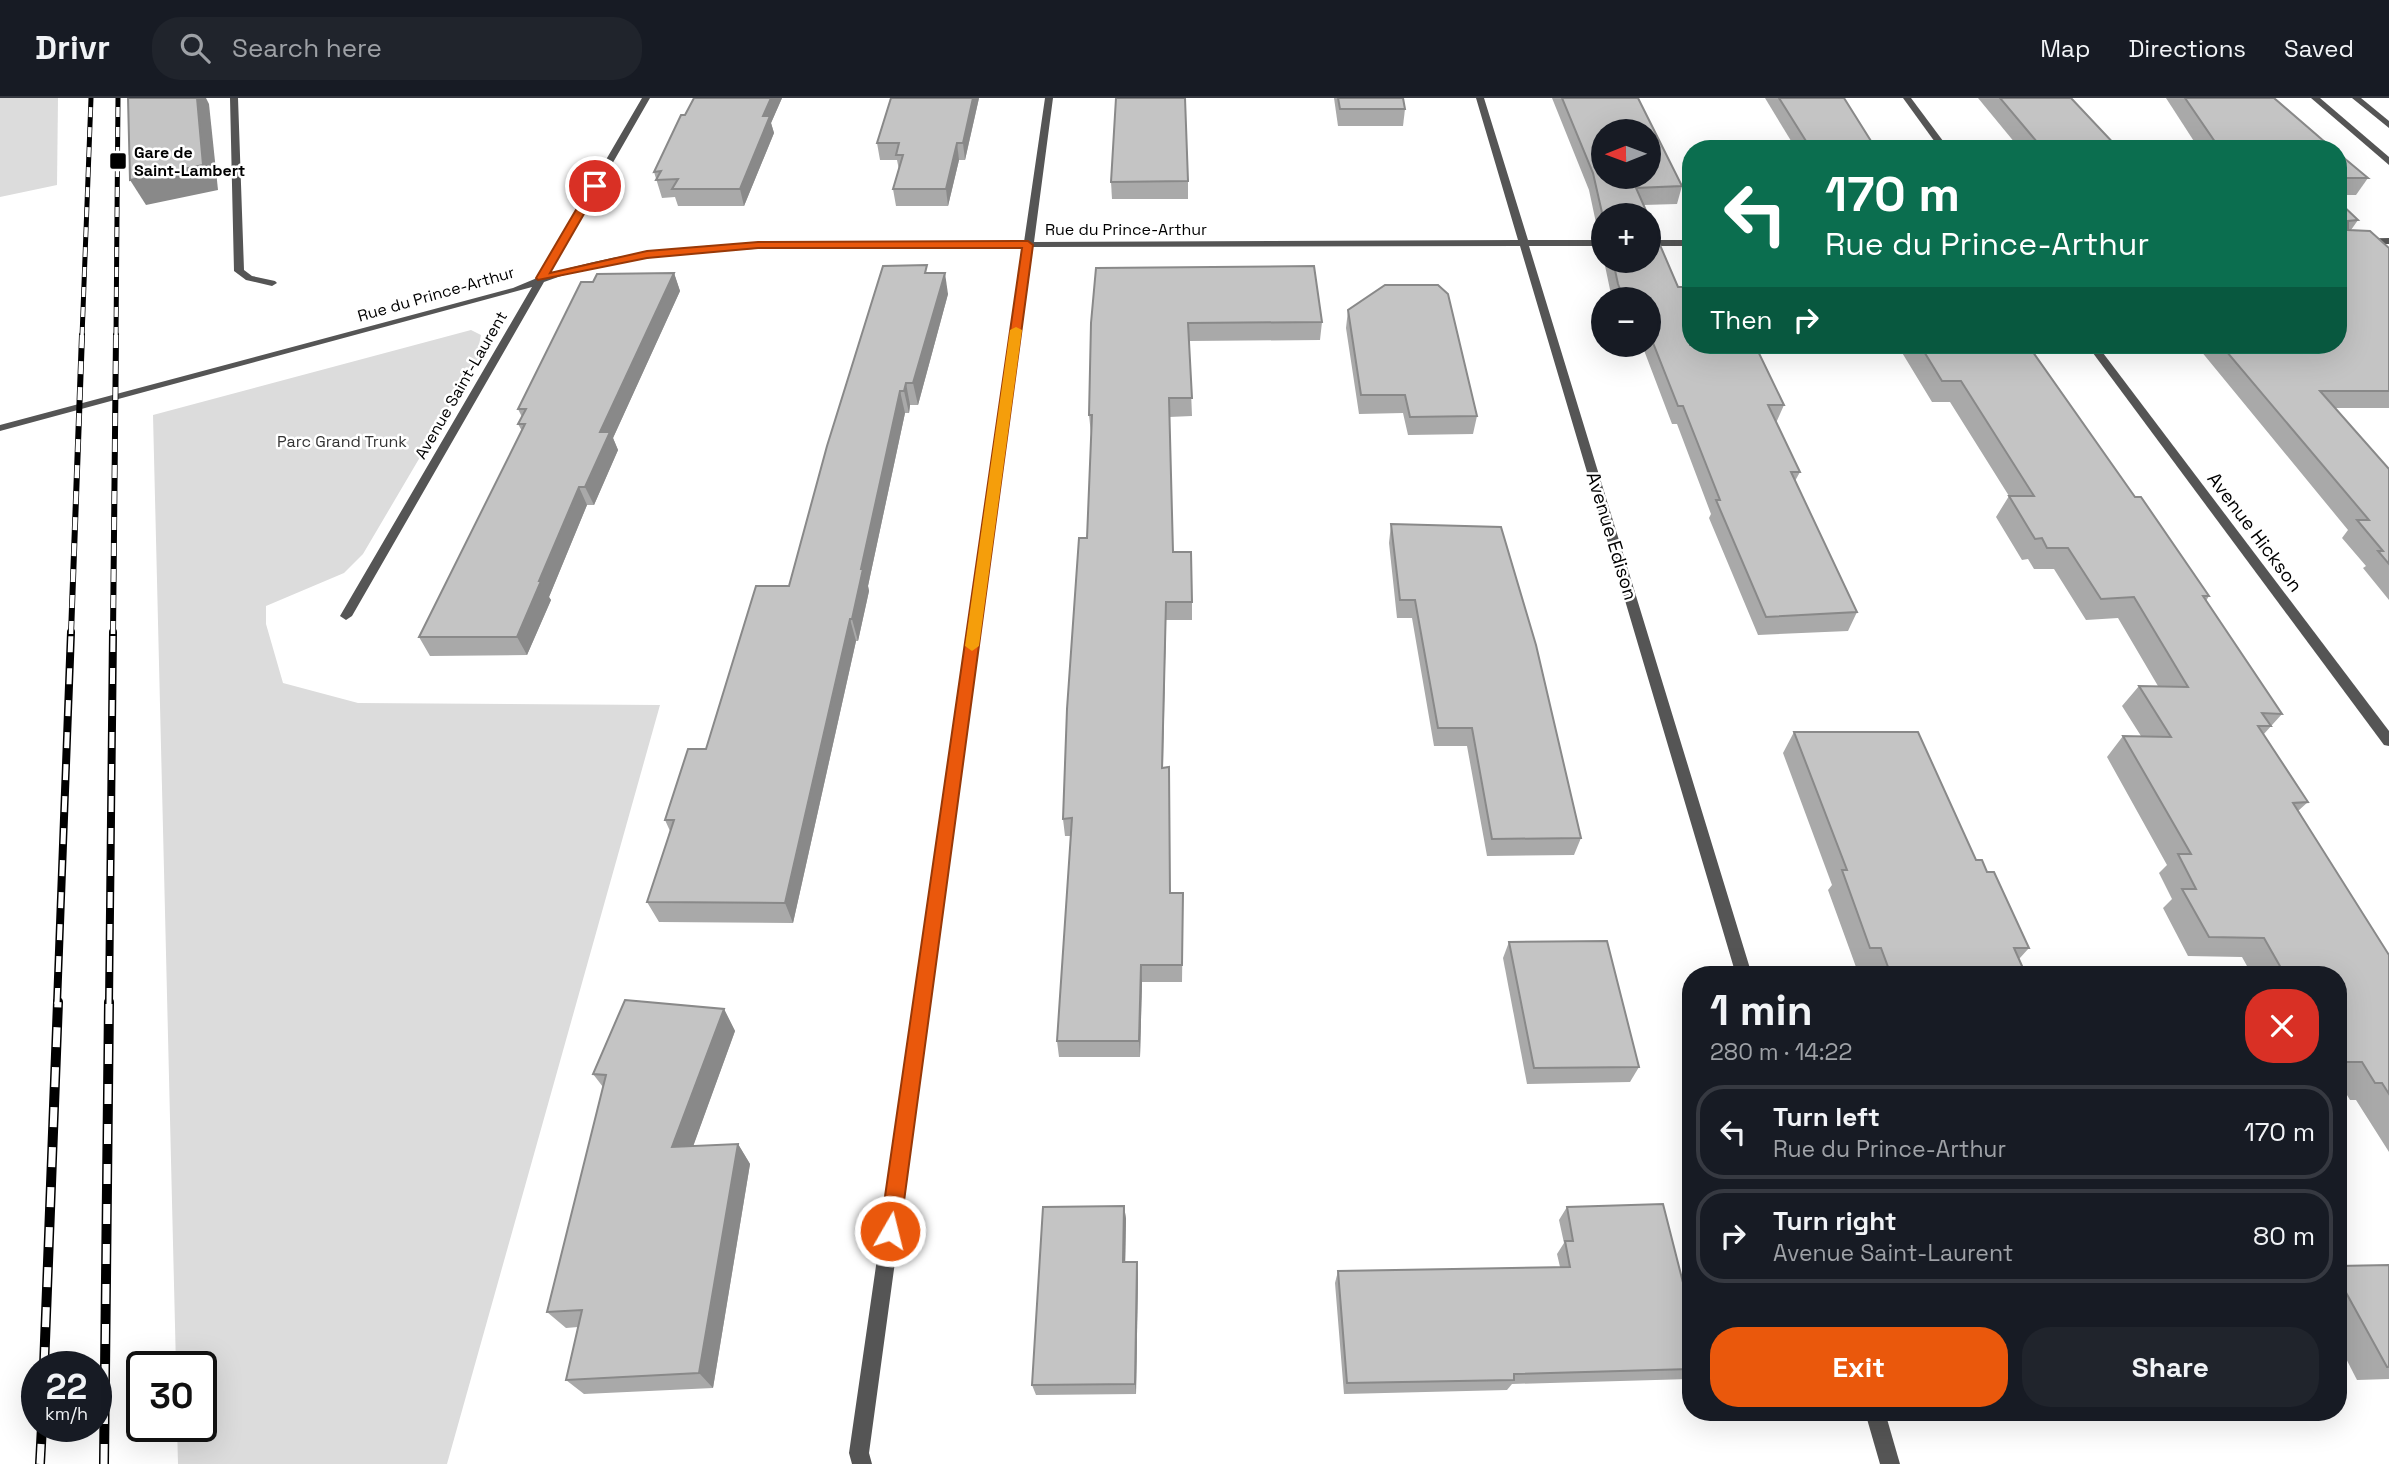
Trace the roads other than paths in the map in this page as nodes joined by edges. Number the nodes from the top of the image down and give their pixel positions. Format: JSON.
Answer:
{"nodes":[{"id":1,"x":234,"y":98,"type":"edge"},
{"id":2,"x":646,"y":98,"type":"edge"},
{"id":3,"x":1049,"y":98,"type":"edge"},
{"id":4,"x":1480,"y":98,"type":"edge"},
{"id":5,"x":1906,"y":98,"type":"edge"},
{"id":6,"x":2315,"y":98,"type":"edge"},
{"id":7,"x":2356,"y":98,"type":"edge"},
{"id":8,"x":2389,"y":125,"type":"edge"},
{"id":9,"x":1938,"y":140,"type":"edge"},
{"id":10,"x":2389,"y":162,"type":"edge"},
{"id":11,"x":2389,"y":241,"type":"edge"},
{"id":12,"x":2347,"y":242,"type":"edge"},
{"id":13,"x":1524,"y":243,"type":"junction"},
{"id":14,"x":1591,"y":243,"type":"edge"},
{"id":15,"x":1661,"y":243,"type":"edge"},
{"id":16,"x":1682,"y":243,"type":"edge"},
{"id":17,"x":1028,"y":245,"type":"junction"},
{"id":18,"x":541,"y":278,"type":"junction"},
{"id":19,"x":272,"y":283,"type":"dead end"},
{"id":20,"x":2099,"y":354,"type":"edge"},
{"id":21,"x":0,"y":428,"type":"edge"},
{"id":22,"x":346,"y":616,"type":"dead end"},
{"id":23,"x":2389,"y":741,"type":"edge"},
{"id":24,"x":1741,"y":966,"type":"edge"},
{"id":25,"x":1878,"y":1421,"type":"edge"},
{"id":26,"x":862,"y":1464,"type":"edge"},
{"id":27,"x":1891,"y":1464,"type":"edge"}],
"edges":[{"from":1,"to":19,"type":"street"},
{"from":2,"to":18,"type":"street","name":"Avenue Saint-Laurent"},
{"from":3,"to":17,"type":"street"},
{"from":4,"to":13,"type":"street","name":"Avenue Edison"},
{"from":5,"to":9,"type":"street"},
{"from":6,"to":10,"type":"street"},
{"from":7,"to":8,"type":"street"},
{"from":11,"to":12,"type":"street"},
{"from":13,"to":14,"type":"street","name":"Rue du Prince-Arthur"},
{"from":13,"to":17,"type":"street","name":"Rue du Prince-Arthur"},
{"from":13,"to":24,"type":"street","name":"Avenue Edison"},
{"from":15,"to":16,"type":"street"},
{"from":17,"to":18,"type":"street","name":"Rue du Prince-Arthur"},
{"from":17,"to":26,"type":"street"},
{"from":18,"to":21,"type":"street","name":"Rue du Prince-Arthur"},
{"from":18,"to":22,"type":"street","name":"Avenue Saint-Laurent"},
{"from":20,"to":23,"type":"street","name":"Avenue Hickson"},
{"from":25,"to":27,"type":"street"}]}
